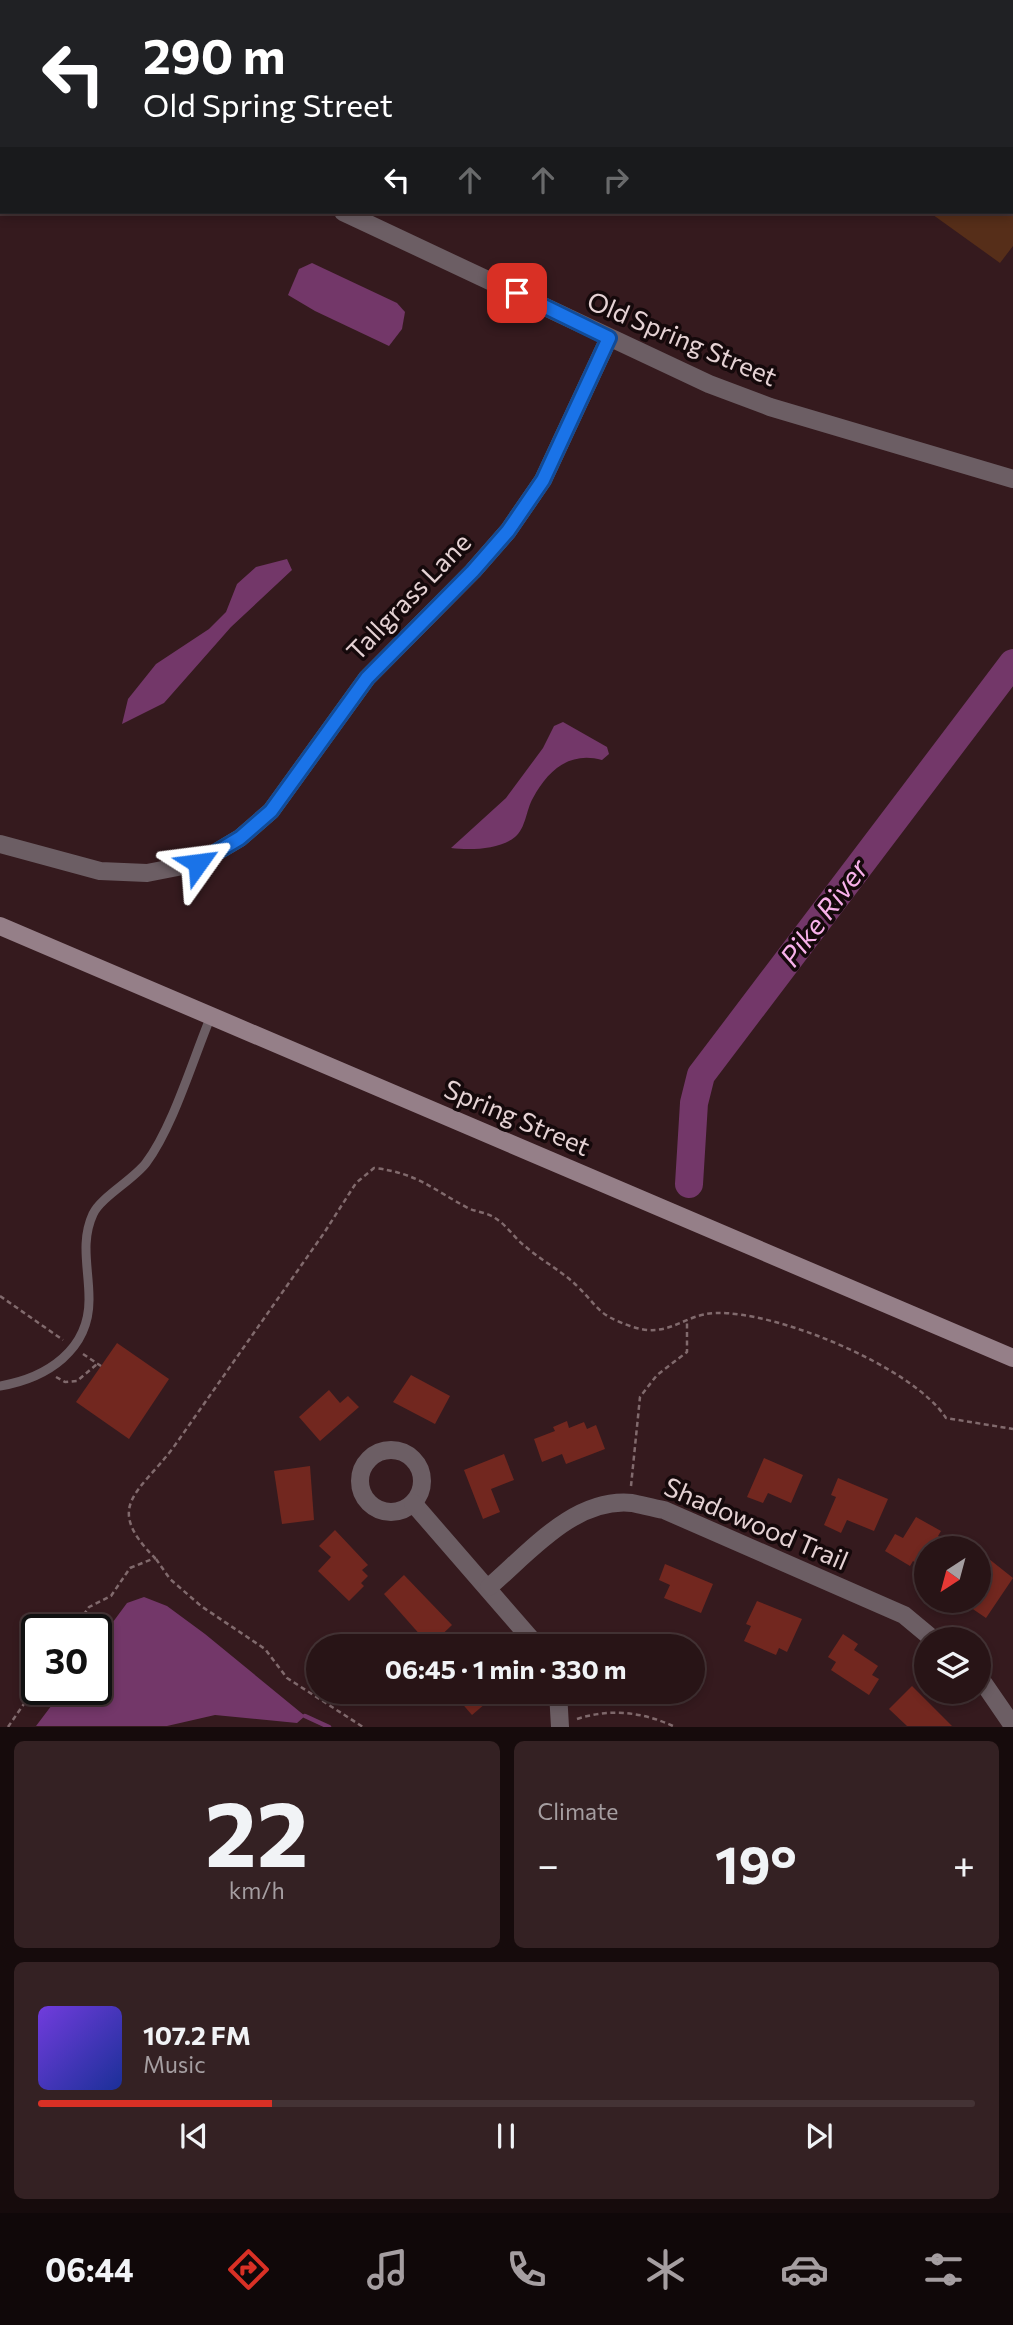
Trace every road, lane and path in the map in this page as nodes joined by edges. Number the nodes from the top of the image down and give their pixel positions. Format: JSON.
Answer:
{"nodes":[{"id":1,"x":347,"y":214,"type":"edge"},
{"id":2,"x":609,"y":338,"type":"junction"},
{"id":3,"x":1013,"y":479,"type":"edge"},
{"id":4,"x":0,"y":844,"type":"edge"},
{"id":5,"x":0,"y":926,"type":"edge"},
{"id":6,"x":211,"y":1016,"type":"junction"},
{"id":7,"x":0,"y":1296,"type":"edge"},
{"id":8,"x":687,"y":1321,"type":"junction"},
{"id":9,"x":75,"y":1348,"type":"junction"},
{"id":10,"x":1013,"y":1359,"type":"edge"},
{"id":11,"x":51,"y":1368,"type":"junction"},
{"id":12,"x":0,"y":1385,"type":"edge"},
{"id":13,"x":1013,"y":1429,"type":"edge"},
{"id":14,"x":413,"y":1503,"type":"dead end"},
{"id":15,"x":629,"y":1503,"type":"junction"},
{"id":16,"x":155,"y":1558,"type":"junction"},
{"id":17,"x":489,"y":1587,"type":"junction"},
{"id":18,"x":84,"y":1614,"type":"edge"},
{"id":19,"x":918,"y":1627,"type":"edge"},
{"id":20,"x":527,"y":1634,"type":"edge"},
{"id":21,"x":991,"y":1694,"type":"edge"},
{"id":22,"x":559,"y":1704,"type":"edge"},
{"id":23,"x":23,"y":1705,"type":"edge"},
{"id":24,"x":561,"y":1726,"type":"edge"},
{"id":25,"x":1013,"y":1726,"type":"edge"},
{"id":26,"x":8,"y":1727,"type":"edge"},
{"id":27,"x":363,"y":1727,"type":"edge"},
{"id":28,"x":675,"y":1727,"type":"edge"}],
"edges":[{"from":1,"to":2,"type":"street","name":"Old Spring Street"},
{"from":2,"to":3,"type":"street","name":"Old Spring Street"},
{"from":2,"to":4,"type":"street","name":"Tallgrass Lane"},
{"from":5,"to":6,"type":"main road","name":"Spring Street"},
{"from":6,"to":9,"type":"lane"},
{"from":6,"to":10,"type":"main road","name":"Spring Street"},
{"from":7,"to":9,"type":"path"},
{"from":8,"to":13,"type":"path"},
{"from":8,"to":15,"type":"path"},
{"from":8,"to":16,"type":"path"},
{"from":9,"to":11,"type":"lane"},
{"from":9,"to":11,"type":"path"},
{"from":11,"to":12,"type":"lane"},
{"from":14,"to":17,"type":"street"},
{"from":15,"to":17,"type":"street","name":"Shadowood Trail"},
{"from":15,"to":19,"type":"street","name":"Shadowood Trail"},
{"from":16,"to":18,"type":"path"},
{"from":16,"to":27,"type":"path"},
{"from":17,"to":20,"type":"street"},
{"from":21,"to":25,"type":"street"},
{"from":22,"to":24,"type":"street"},
{"from":23,"to":26,"type":"path"},
{"from":24,"to":28,"type":"path"}]}
